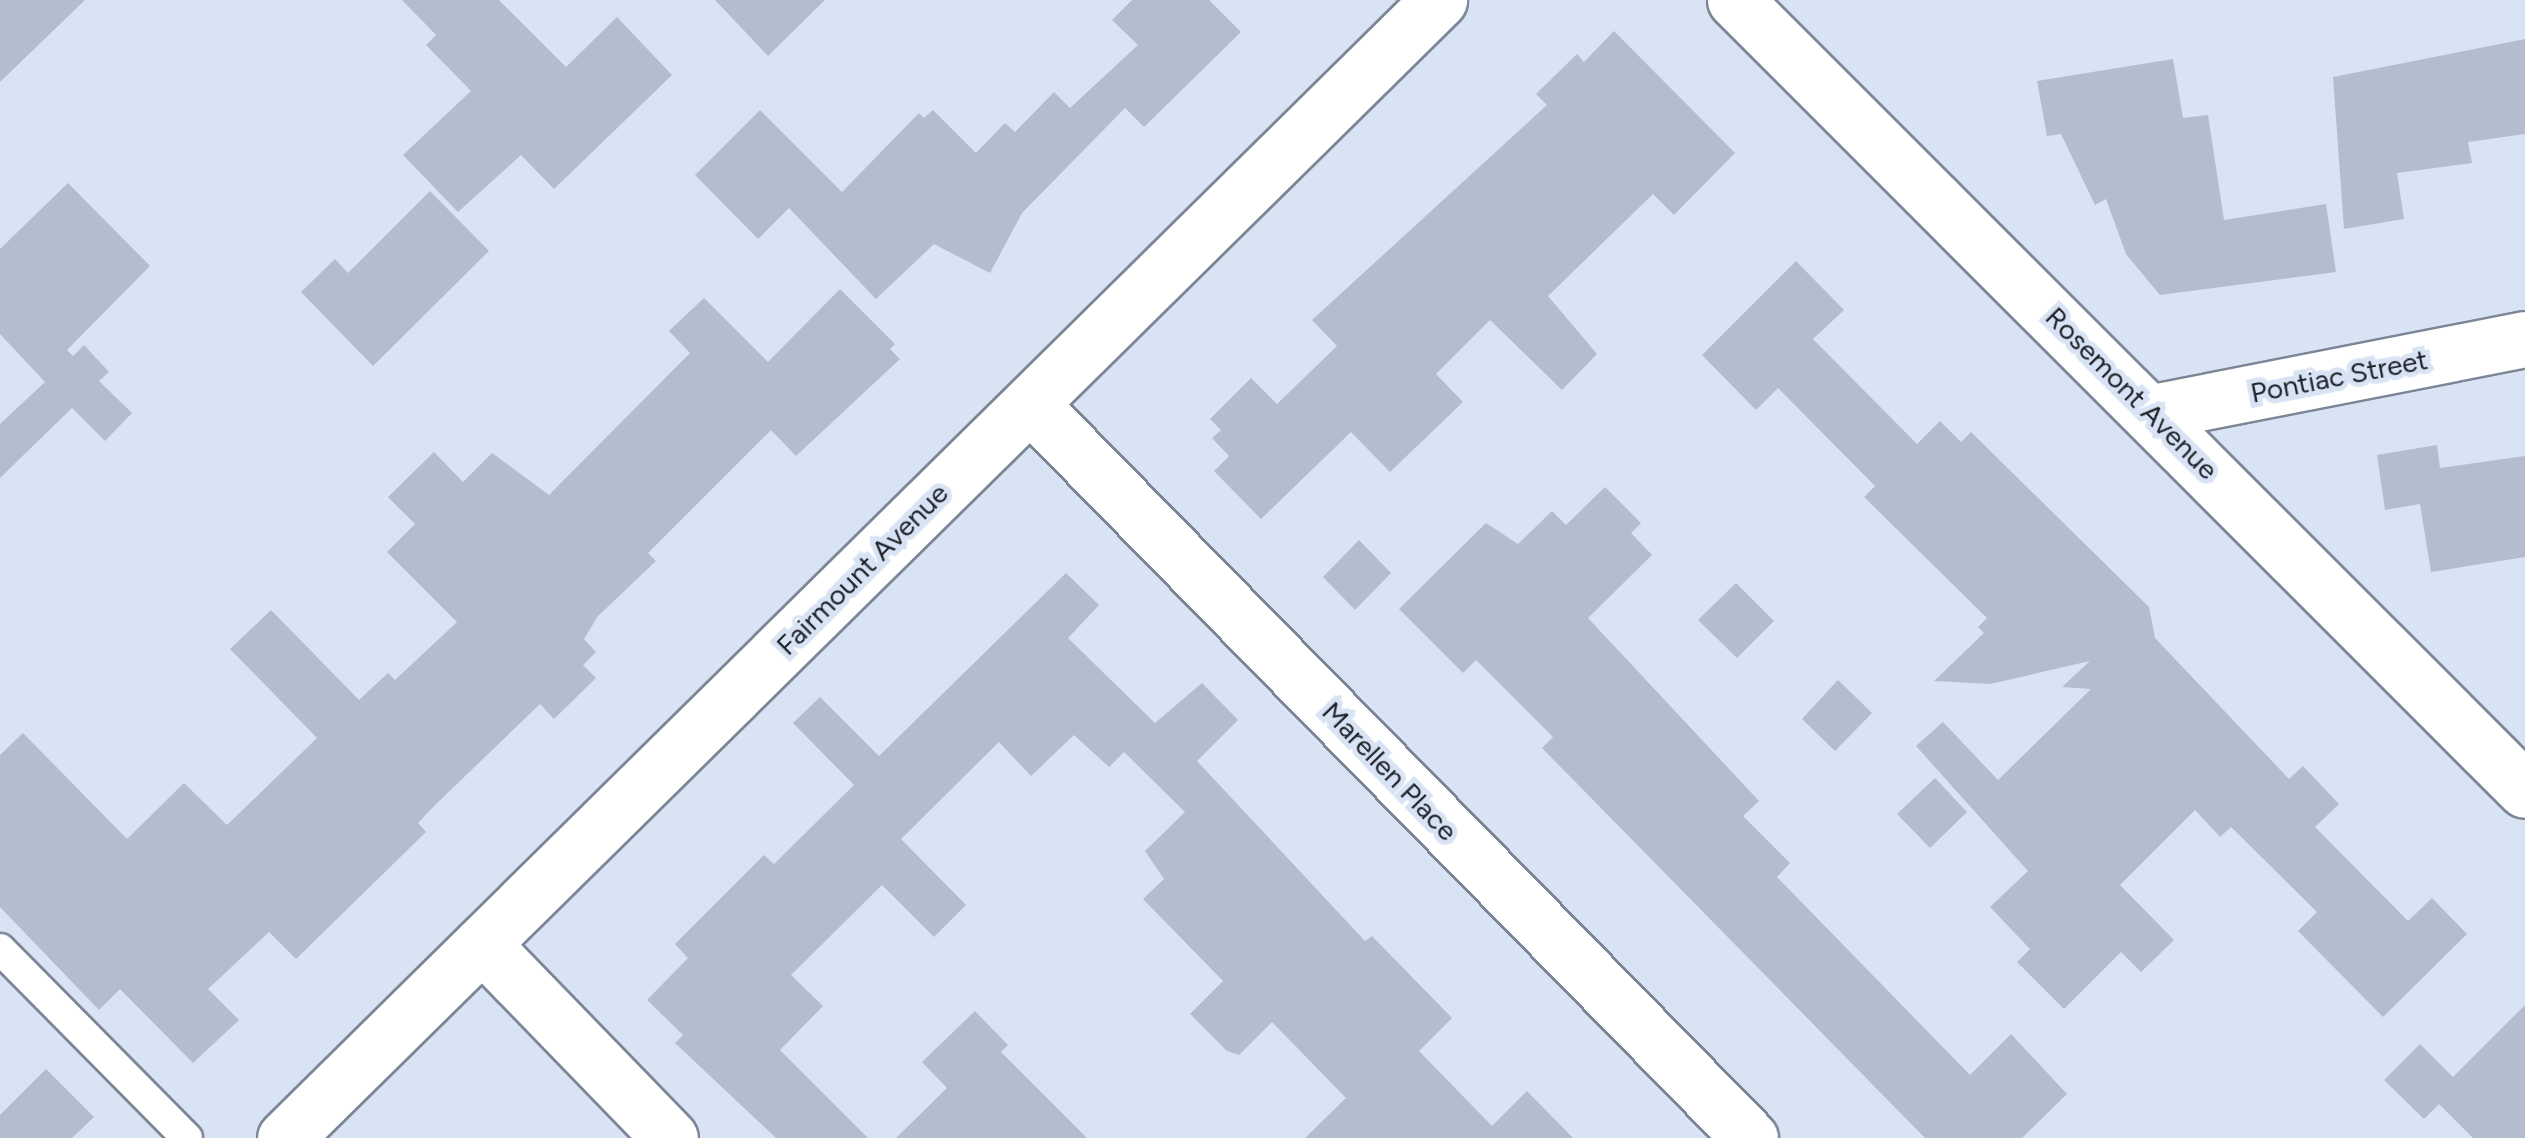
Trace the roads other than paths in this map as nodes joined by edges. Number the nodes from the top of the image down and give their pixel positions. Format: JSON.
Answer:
{"nodes":[{"id":1,"x":1440,"y":0,"type":"edge"},
{"id":2,"x":1735,"y":0,"type":"edge"},
{"id":3,"x":2525,"y":339,"type":"edge"},
{"id":4,"x":1030,"y":404,"type":"junction"},
{"id":5,"x":2153,"y":412,"type":"junction"},
{"id":6,"x":2525,"y":790,"type":"edge"},
{"id":7,"x":482,"y":944,"type":"junction"},
{"id":8,"x":0,"y":949,"type":"edge"},
{"id":9,"x":187,"y":1138,"type":"edge"},
{"id":10,"x":285,"y":1138,"type":"edge"},
{"id":11,"x":670,"y":1138,"type":"edge"},
{"id":12,"x":1750,"y":1138,"type":"edge"}],
"edges":[{"from":1,"to":4,"type":"street","name":"Fairmount Avenue"},
{"from":2,"to":5,"type":"street","name":"Rosemont Avenue"},
{"from":3,"to":5,"type":"street","name":"Pontiac Street"},
{"from":4,"to":7,"type":"street","name":"Fairmount Avenue"},
{"from":4,"to":12,"type":"street","name":"Marellen Place"},
{"from":5,"to":6,"type":"street","name":"Rosemont Avenue"},
{"from":7,"to":10,"type":"street","name":"Fairmount Avenue"},
{"from":7,"to":11,"type":"street"},
{"from":8,"to":9,"type":"lane"}]}
